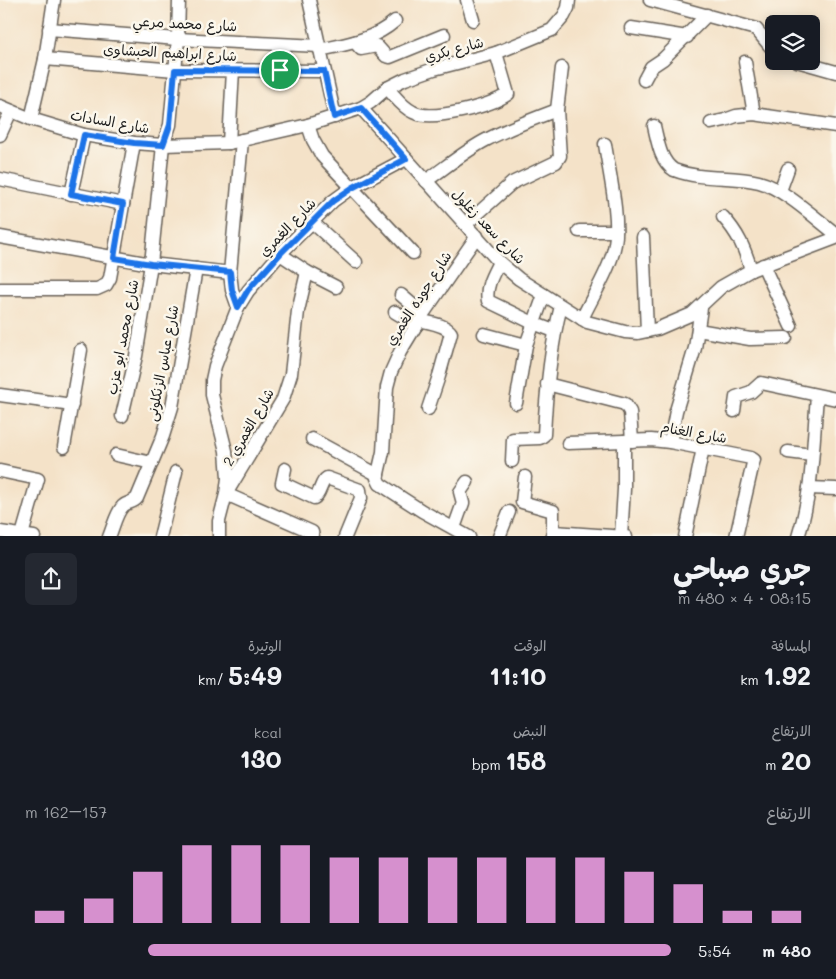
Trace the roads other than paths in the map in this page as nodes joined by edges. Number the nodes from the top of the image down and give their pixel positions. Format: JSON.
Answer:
{"nodes":[{"id":1,"x":54,"y":0,"type":"edge"},
{"id":2,"x":179,"y":0,"type":"edge"},
{"id":3,"x":309,"y":0,"type":"edge"},
{"id":4,"x":466,"y":0,"type":"edge"},
{"id":5,"x":569,"y":0,"type":"edge"},
{"id":6,"x":650,"y":0,"type":"edge"},
{"id":7,"x":708,"y":15,"type":"junction"},
{"id":8,"x":473,"y":20,"type":"dead end"},
{"id":9,"x":395,"y":21,"type":"dead end"},
{"id":10,"x":631,"y":28,"type":"dead end"},
{"id":11,"x":49,"y":29,"type":"junction"},
{"id":12,"x":444,"y":35,"type":"dead end"},
{"id":13,"x":687,"y":37,"type":"junction"},
{"id":14,"x":178,"y":40,"type":"junction"},
{"id":15,"x":765,"y":40,"type":"edge"},
{"id":16,"x":355,"y":42,"type":"junction"},
{"id":17,"x":319,"y":48,"type":"junction"},
{"id":18,"x":496,"y":52,"type":"junction"},
{"id":19,"x":45,"y":59,"type":"junction"},
{"id":20,"x":744,"y":62,"type":"dead end"},
{"id":21,"x":820,"y":67,"type":"edge"},
{"id":22,"x":562,"y":68,"type":"dead end"},
{"id":23,"x":175,"y":70,"type":"junction"},
{"id":24,"x":233,"y":70,"type":"junction"},
{"id":25,"x":324,"y":71,"type":"junction"},
{"id":26,"x":836,"y":72,"type":"edge"},
{"id":27,"x":644,"y":80,"type":"dead end"},
{"id":28,"x":387,"y":88,"type":"junction"},
{"id":29,"x":361,"y":108,"type":"junction"},
{"id":30,"x":5,"y":109,"type":"edge"},
{"id":31,"x":557,"y":110,"type":"junction"},
{"id":32,"x":754,"y":114,"type":"junction"},
{"id":33,"x":334,"y":117,"type":"junction"},
{"id":34,"x":31,"y":119,"type":"junction"},
{"id":35,"x":711,"y":123,"type":"dead end"},
{"id":36,"x":308,"y":125,"type":"junction"},
{"id":37,"x":654,"y":126,"type":"dead end"},
{"id":38,"x":836,"y":126,"type":"edge"},
{"id":39,"x":0,"y":135,"type":"edge"},
{"id":40,"x":84,"y":135,"type":"junction"},
{"id":41,"x":242,"y":140,"type":"junction"},
{"id":42,"x":134,"y":143,"type":"junction"},
{"id":43,"x":229,"y":143,"type":"junction"},
{"id":44,"x":605,"y":144,"type":"dead end"},
{"id":45,"x":163,"y":145,"type":"junction"},
{"id":46,"x":406,"y":159,"type":"junction"},
{"id":47,"x":788,"y":169,"type":"dead end"},
{"id":48,"x":0,"y":179,"type":"edge"},
{"id":49,"x":426,"y":182,"type":"junction"},
{"id":50,"x":352,"y":188,"type":"junction"},
{"id":51,"x":780,"y":191,"type":"junction"},
{"id":52,"x":71,"y":194,"type":"junction"},
{"id":53,"x":123,"y":204,"type":"junction"},
{"id":54,"x":723,"y":217,"type":"dead end"},
{"id":55,"x":312,"y":222,"type":"junction"},
{"id":56,"x":466,"y":224,"type":"junction"},
{"id":57,"x":579,"y":230,"type":"dead end"},
{"id":58,"x":616,"y":231,"type":"junction"},
{"id":59,"x":477,"y":236,"type":"junction"},
{"id":60,"x":836,"y":236,"type":"edge"},
{"id":61,"x":0,"y":237,"type":"edge"},
{"id":62,"x":643,"y":237,"type":"dead end"},
{"id":63,"x":413,"y":253,"type":"dead end"},
{"id":64,"x":280,"y":254,"type":"junction"},
{"id":65,"x":114,"y":258,"type":"junction"},
{"id":66,"x":356,"y":262,"type":"dead end"},
{"id":67,"x":499,"y":262,"type":"junction"},
{"id":68,"x":151,"y":264,"type":"junction"},
{"id":69,"x":763,"y":265,"type":"junction"},
{"id":70,"x":196,"y":269,"type":"junction"},
{"id":71,"x":751,"y":270,"type":"junction"},
{"id":72,"x":230,"y":272,"type":"junction"},
{"id":73,"x":307,"y":272,"type":"junction"},
{"id":74,"x":336,"y":287,"type":"dead end"},
{"id":75,"x":0,"y":289,"type":"edge"},
{"id":76,"x":401,"y":295,"type":"dead end"},
{"id":77,"x":544,"y":296,"type":"junction"},
{"id":78,"x":561,"y":306,"type":"junction"},
{"id":79,"x":238,"y":307,"type":"junction"},
{"id":80,"x":701,"y":308,"type":"junction"},
{"id":81,"x":394,"y":312,"type":"dead end"},
{"id":82,"x":420,"y":319,"type":"junction"},
{"id":83,"x":582,"y":319,"type":"junction"},
{"id":84,"x":533,"y":323,"type":"junction"},
{"id":85,"x":554,"y":330,"type":"junction"},
{"id":86,"x":698,"y":330,"type":"junction"},
{"id":87,"x":647,"y":331,"type":"junction"},
{"id":88,"x":484,"y":334,"type":"dead end"},
{"id":89,"x":526,"y":345,"type":"junction"},
{"id":90,"x":81,"y":350,"type":"dead end"},
{"id":91,"x":547,"y":384,"type":"junction"},
{"id":92,"x":0,"y":395,"type":"edge"},
{"id":93,"x":817,"y":396,"type":"junction"},
{"id":94,"x":836,"y":399,"type":"edge"},
{"id":95,"x":516,"y":403,"type":"dead end"},
{"id":96,"x":72,"y":405,"type":"junction"},
{"id":97,"x":428,"y":409,"type":"dead end"},
{"id":98,"x":734,"y":411,"type":"dead end"},
{"id":99,"x":122,"y":416,"type":"dead end"},
{"id":100,"x":312,"y":439,"type":"dead end"},
{"id":101,"x":628,"y":441,"type":"junction"},
{"id":102,"x":670,"y":442,"type":"junction"},
{"id":103,"x":568,"y":443,"type":"dead end"},
{"id":104,"x":64,"y":447,"type":"dead end"},
{"id":105,"x":704,"y":448,"type":"junction"},
{"id":106,"x":788,"y":452,"type":"dead end"},
{"id":107,"x":116,"y":455,"type":"dead end"},
{"id":108,"x":812,"y":455,"type":"junction"},
{"id":109,"x":512,"y":461,"type":"dead end"},
{"id":110,"x":152,"y":463,"type":"junction"},
{"id":111,"x":285,"y":469,"type":"dead end"},
{"id":112,"x":0,"y":471,"type":"edge"},
{"id":113,"x":176,"y":472,"type":"dead end"},
{"id":114,"x":378,"y":475,"type":"junction"},
{"id":115,"x":525,"y":477,"type":"dead end"},
{"id":116,"x":467,"y":482,"type":"dead end"},
{"id":117,"x":809,"y":488,"type":"junction"},
{"id":118,"x":836,"y":489,"type":"edge"},
{"id":119,"x":226,"y":494,"type":"junction"},
{"id":120,"x":509,"y":512,"type":"dead end"},
{"id":121,"x":454,"y":528,"type":"junction"},
{"id":122,"x":0,"y":532,"type":"edge"},
{"id":123,"x":553,"y":534,"type":"edge"},
{"id":124,"x":24,"y":536,"type":"edge"},
{"id":125,"x":109,"y":536,"type":"edge"},
{"id":126,"x":160,"y":536,"type":"edge"},
{"id":127,"x":219,"y":536,"type":"edge"},
{"id":128,"x":313,"y":536,"type":"edge"},
{"id":129,"x":345,"y":536,"type":"edge"},
{"id":130,"x":469,"y":536,"type":"edge"},
{"id":131,"x":499,"y":536,"type":"edge"},
{"id":132,"x":623,"y":536,"type":"edge"},
{"id":133,"x":685,"y":536,"type":"edge"},
{"id":134,"x":736,"y":536,"type":"edge"},
{"id":135,"x":798,"y":536,"type":"edge"}],
"edges":[{"from":1,"to":11,"type":"street"},
{"from":2,"to":14,"type":"street","name":"شارع محمد ابو عزب"},
{"from":3,"to":17,"type":"street"},
{"from":4,"to":8,"type":"street"},
{"from":5,"to":18,"type":"street","name":"شارع بكري"},
{"from":6,"to":7,"type":"street"},
{"from":7,"to":13,"type":"street"},
{"from":7,"to":15,"type":"street"},
{"from":9,"to":16,"type":"street","name":"شارع محمد مرعي"},
{"from":10,"to":13,"type":"street"},
{"from":11,"to":14,"type":"street","name":"شارع محمد مرعي"},
{"from":11,"to":19,"type":"street"},
{"from":12,"to":16,"type":"street"},
{"from":13,"to":27,"type":"street"},
{"from":14,"to":17,"type":"street","name":"شارع محمد مرعي"},
{"from":14,"to":23,"type":"street","name":"شارع محمد ابو عزب"},
{"from":16,"to":17,"type":"street","name":"شارع محمد مرعي"},
{"from":17,"to":25,"type":"street"},
{"from":18,"to":28,"type":"street","name":"شارع بكري"},
{"from":18,"to":28,"type":"street"},
{"from":19,"to":23,"type":"street","name":"شارع ابراهيم الحبشاوى"},
{"from":19,"to":34,"type":"street"},
{"from":20,"to":32,"type":"street"},
{"from":21,"to":26,"type":"street"},
{"from":22,"to":31,"type":"street"},
{"from":23,"to":24,"type":"street","name":"شارع ابراهيم الحبشاوى"},
{"from":23,"to":45,"type":"street","name":"شارع محمد ابو عزب"},
{"from":24,"to":25,"type":"street","name":"شارع ابراهيم الحبشاوى"},
{"from":24,"to":43,"type":"street"},
{"from":25,"to":33,"type":"street"},
{"from":28,"to":29,"type":"street","name":"شارع بكري"},
{"from":29,"to":33,"type":"street","name":"شارع بكري"},
{"from":29,"to":46,"type":"street","name":"شارع سعد زغلول"},
{"from":30,"to":34,"type":"street","name":"شارع السادات"},
{"from":30,"to":39,"type":"street"},
{"from":31,"to":49,"type":"street"},
{"from":31,"to":56,"type":"street"},
{"from":32,"to":35,"type":"street"},
{"from":32,"to":38,"type":"street"},
{"from":33,"to":36,"type":"street","name":"شارع السادات"},
{"from":34,"to":40,"type":"street","name":"شارع السادات"},
{"from":36,"to":41,"type":"street","name":"شارع السادات"},
{"from":36,"to":50,"type":"street"},
{"from":37,"to":51,"type":"street"},
{"from":40,"to":42,"type":"street","name":"شارع السادات"},
{"from":40,"to":52,"type":"street"},
{"from":41,"to":43,"type":"street","name":"شارع السادات"},
{"from":41,"to":72,"type":"street"},
{"from":42,"to":45,"type":"street","name":"شارع السادات"},
{"from":42,"to":53,"type":"street"},
{"from":43,"to":45,"type":"street","name":"شارع السادات"},
{"from":44,"to":58,"type":"street"},
{"from":45,"to":68,"type":"street","name":"شارع محمد ابو عزب"},
{"from":46,"to":49,"type":"street","name":"شارع سعد زغلول"},
{"from":46,"to":50,"type":"street","name":"شارع الغمري"},
{"from":47,"to":51,"type":"street"},
{"from":48,"to":52,"type":"street"},
{"from":49,"to":56,"type":"street","name":"شارع سعد زغلول"},
{"from":50,"to":55,"type":"street","name":"شارع الغمري"},
{"from":50,"to":63,"type":"street"},
{"from":51,"to":60,"type":"street"},
{"from":52,"to":53,"type":"street"},
{"from":53,"to":65,"type":"street"},
{"from":54,"to":71,"type":"street"},
{"from":55,"to":64,"type":"street","name":"شارع الغمري"},
{"from":55,"to":66,"type":"street"},
{"from":56,"to":59,"type":"street","name":"شارع سعد زغلول"},
{"from":57,"to":58,"type":"street"},
{"from":58,"to":83,"type":"street"},
{"from":59,"to":67,"type":"street","name":"شارع سعد زغلول"},
{"from":59,"to":82,"type":"street","name":"شارع جوده الغمري"},
{"from":60,"to":69,"type":"street","name":"شارع سعد زغلول"},
{"from":61,"to":65,"type":"street"},
{"from":62,"to":87,"type":"street"},
{"from":64,"to":73,"type":"street"},
{"from":64,"to":79,"type":"street","name":"شارع الغمري"},
{"from":65,"to":68,"type":"street"},
{"from":65,"to":75,"type":"street"},
{"from":67,"to":77,"type":"street","name":"شارع سعد زغلول"},
{"from":67,"to":84,"type":"street"},
{"from":68,"to":70,"type":"street"},
{"from":68,"to":99,"type":"street","name":"شارع محمد ابو عزب"},
{"from":69,"to":71,"type":"street","name":"شارع سعد زغلول"},
{"from":69,"to":86,"type":"street"},
{"from":70,"to":72,"type":"street"},
{"from":70,"to":110,"type":"street","name":"شارع عباس الزنكلونى"},
{"from":71,"to":80,"type":"street","name":"شارع سعد زغلول"},
{"from":72,"to":79,"type":"street"},
{"from":73,"to":74,"type":"street"},
{"from":73,"to":119,"type":"street","name":"شارع الغمري 2"},
{"from":76,"to":82,"type":"street"},
{"from":77,"to":78,"type":"street","name":"شارع سعد زغلول"},
{"from":77,"to":84,"type":"street"},
{"from":78,"to":83,"type":"street","name":"شارع سعد زغلول"},
{"from":78,"to":85,"type":"street"},
{"from":79,"to":119,"type":"street","name":"شارع الغمري"},
{"from":80,"to":86,"type":"street"},
{"from":80,"to":87,"type":"street","name":"شارع سعد زغلول"},
{"from":81,"to":82,"type":"street"},
{"from":82,"to":97,"type":"street"},
{"from":82,"to":114,"type":"street","name":"شارع جوده الغمري"},
{"from":83,"to":87,"type":"street","name":"شارع سعد زغلول"},
{"from":84,"to":85,"type":"street"},
{"from":84,"to":89,"type":"street"},
{"from":85,"to":91,"type":"street"},
{"from":86,"to":102,"type":"street"},
{"from":88,"to":89,"type":"street"},
{"from":89,"to":95,"type":"street"},
{"from":90,"to":96,"type":"street"},
{"from":91,"to":101,"type":"street"},
{"from":91,"to":109,"type":"street"},
{"from":92,"to":96,"type":"street"},
{"from":93,"to":94,"type":"street"},
{"from":93,"to":98,"type":"street"},
{"from":93,"to":108,"type":"street"},
{"from":96,"to":104,"type":"street"},
{"from":100,"to":114,"type":"street"},
{"from":101,"to":102,"type":"street","name":"شارع الغنام"},
{"from":101,"to":103,"type":"street","name":"شارع الغنام"},
{"from":101,"to":132,"type":"street"},
{"from":102,"to":105,"type":"street","name":"شارع الغنام"},
{"from":105,"to":133,"type":"street"},
{"from":105,"to":134,"type":"street","name":"شارع الغنام"},
{"from":106,"to":108,"type":"street"},
{"from":107,"to":110,"type":"street"},
{"from":108,"to":117,"type":"street"},
{"from":110,"to":125,"type":"street","name":"شارع عباس الزنكلونى"},
{"from":111,"to":129,"type":"street"},
{"from":112,"to":124,"type":"street"},
{"from":113,"to":126,"type":"street"},
{"from":114,"to":121,"type":"street"},
{"from":115,"to":123,"type":"street"},
{"from":116,"to":121,"type":"street"},
{"from":117,"to":118,"type":"street"},
{"from":117,"to":135,"type":"street"},
{"from":119,"to":127,"type":"street","name":"شارع الغمري 2"},
{"from":119,"to":128,"type":"street"},
{"from":120,"to":131,"type":"street"},
{"from":121,"to":130,"type":"street"},
{"from":122,"to":124,"type":"street"},
{"from":123,"to":132,"type":"street"}]}
